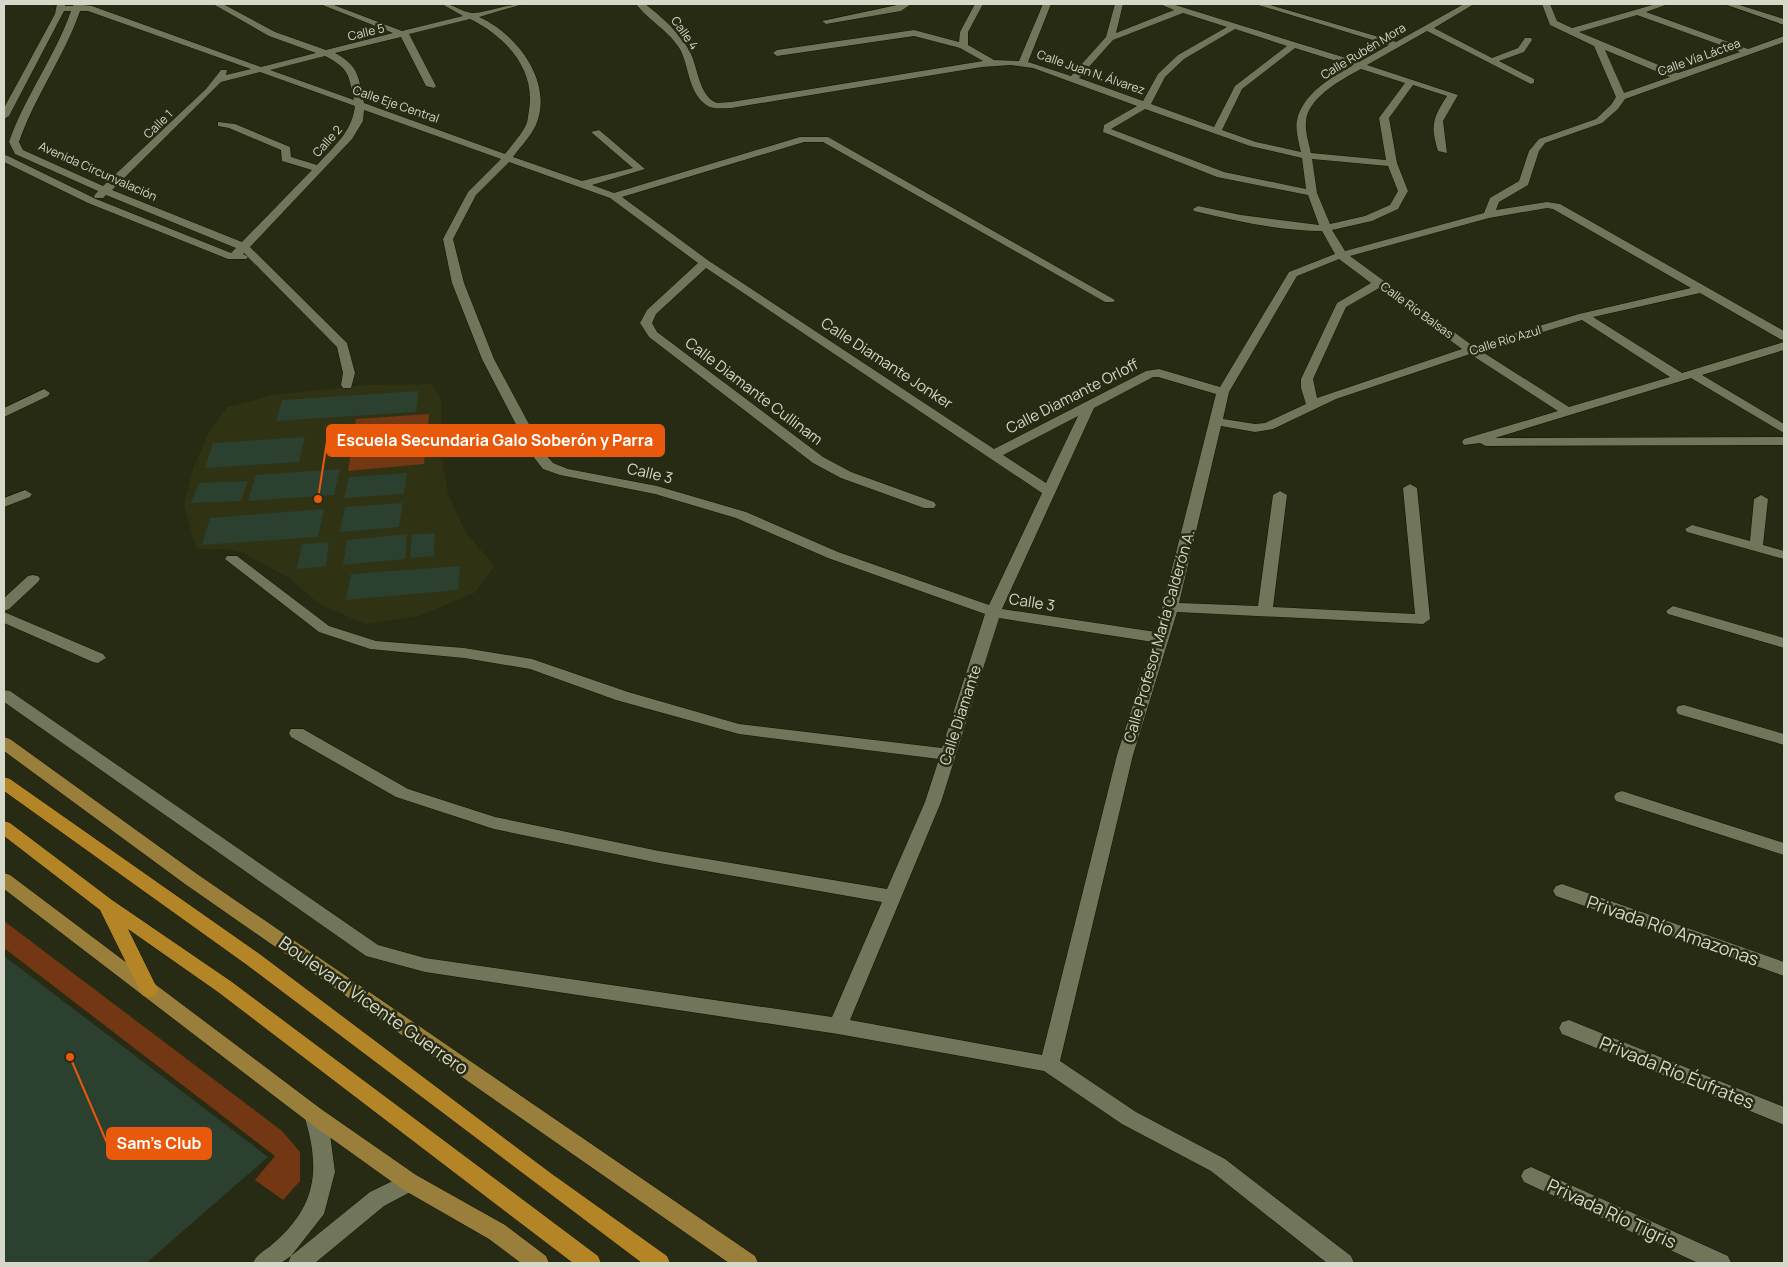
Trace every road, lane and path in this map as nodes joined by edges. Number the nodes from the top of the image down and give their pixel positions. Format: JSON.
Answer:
{"nodes":[{"id":1,"x":217,"y":4,"type":"edge"},
{"id":2,"x":324,"y":4,"type":"edge"},
{"id":3,"x":446,"y":4,"type":"edge"},
{"id":4,"x":519,"y":4,"type":"edge"},
{"id":5,"x":640,"y":4,"type":"edge"},
{"id":6,"x":979,"y":4,"type":"edge"},
{"id":7,"x":1047,"y":4,"type":"edge"},
{"id":8,"x":1119,"y":4,"type":"edge"},
{"id":9,"x":1164,"y":4,"type":"edge"},
{"id":10,"x":1259,"y":4,"type":"edge"},
{"id":11,"x":1452,"y":4,"type":"edge"},
{"id":12,"x":1546,"y":4,"type":"edge"},
{"id":13,"x":1664,"y":4,"type":"edge"},
{"id":14,"x":1728,"y":4,"type":"edge"},
{"id":15,"x":68,"y":5,"type":"edge"},
{"id":16,"x":900,"y":5,"type":"edge"},
{"id":17,"x":1466,"y":6,"type":"edge"},
{"id":18,"x":1182,"y":10,"type":"junction"},
{"id":19,"x":1638,"y":12,"type":"junction"},
{"id":20,"x":473,"y":16,"type":"junction"},
{"id":21,"x":826,"y":21,"type":"dead end"},
{"id":22,"x":1784,"y":22,"type":"edge"},
{"id":23,"x":1235,"y":26,"type":"junction"},
{"id":24,"x":1427,"y":28,"type":"junction"},
{"id":25,"x":1569,"y":32,"type":"junction"},
{"id":26,"x":405,"y":35,"type":"junction"},
{"id":27,"x":1110,"y":38,"type":"junction"},
{"id":28,"x":1784,"y":39,"type":"edge"},
{"id":29,"x":1528,"y":40,"type":"dead end"},
{"id":30,"x":1598,"y":44,"type":"junction"},
{"id":31,"x":1294,"y":45,"type":"junction"},
{"id":32,"x":1397,"y":45,"type":"junction"},
{"id":33,"x":963,"y":46,"type":"junction"},
{"id":34,"x":1749,"y":52,"type":"junction"},
{"id":35,"x":777,"y":53,"type":"dead end"},
{"id":36,"x":329,"y":54,"type":"junction"},
{"id":37,"x":232,"y":58,"type":"junction"},
{"id":38,"x":1492,"y":61,"type":"junction"},
{"id":39,"x":992,"y":63,"type":"junction"},
{"id":40,"x":1023,"y":63,"type":"junction"},
{"id":41,"x":1360,"y":66,"type":"junction"},
{"id":42,"x":264,"y":70,"type":"junction"},
{"id":43,"x":1679,"y":77,"type":"junction"},
{"id":44,"x":1072,"y":79,"type":"junction"},
{"id":45,"x":219,"y":80,"type":"junction"},
{"id":46,"x":1531,"y":81,"type":"dead end"},
{"id":47,"x":1411,"y":82,"type":"junction"},
{"id":48,"x":431,"y":86,"type":"dead end"},
{"id":49,"x":1621,"y":97,"type":"junction"},
{"id":50,"x":360,"y":104,"type":"junction"},
{"id":51,"x":1146,"y":104,"type":"junction"},
{"id":52,"x":716,"y":106,"type":"joint"},
{"id":53,"x":4,"y":116,"type":"edge"},
{"id":54,"x":221,"y":124,"type":"dead end"},
{"id":55,"x":1217,"y":130,"type":"junction"},
{"id":56,"x":596,"y":132,"type":"dead end"},
{"id":57,"x":1443,"y":151,"type":"dead end"},
{"id":58,"x":1306,"y":156,"type":"junction"},
{"id":59,"x":508,"y":157,"type":"junction"},
{"id":60,"x":4,"y":158,"type":"edge"},
{"id":61,"x":1392,"y":163,"type":"junction"},
{"id":62,"x":318,"y":168,"type":"junction"},
{"id":63,"x":583,"y":184,"type":"junction"},
{"id":64,"x":106,"y":192,"type":"junction"},
{"id":65,"x":1312,"y":194,"type":"junction"},
{"id":66,"x":614,"y":196,"type":"junction"},
{"id":67,"x":92,"y":201,"type":"junction"},
{"id":68,"x":1198,"y":208,"type":"dead end"},
{"id":69,"x":1489,"y":215,"type":"junction"},
{"id":70,"x":1326,"y":228,"type":"junction"},
{"id":71,"x":244,"y":247,"type":"junction"},
{"id":72,"x":232,"y":256,"type":"junction"},
{"id":73,"x":1342,"y":256,"type":"junction"},
{"id":74,"x":258,"y":259,"type":"junction"},
{"id":75,"x":705,"y":262,"type":"junction"},
{"id":76,"x":1379,"y":283,"type":"junction"},
{"id":77,"x":1701,"y":289,"type":"junction"},
{"id":78,"x":1109,"y":300,"type":"dead end"},
{"id":79,"x":1583,"y":316,"type":"junction"},
{"id":80,"x":1784,"y":336,"type":"edge"},
{"id":81,"x":1784,"y":346,"type":"edge"},
{"id":82,"x":1471,"y":350,"type":"junction"},
{"id":83,"x":1687,"y":376,"type":"junction"},
{"id":84,"x":347,"y":385,"type":"dead end"},
{"id":85,"x":1223,"y":392,"type":"junction"},
{"id":86,"x":44,"y":393,"type":"dead end"},
{"id":87,"x":1312,"y":404,"type":"junction"},
{"id":88,"x":1088,"y":408,"type":"junction"},
{"id":89,"x":1568,"y":412,"type":"junction"},
{"id":90,"x":4,"y":413,"type":"edge"},
{"id":91,"x":1217,"y":422,"type":"junction"},
{"id":92,"x":1784,"y":430,"type":"edge"},
{"id":93,"x":1784,"y":441,"type":"edge"},
{"id":94,"x":996,"y":454,"type":"junction"},
{"id":95,"x":1410,"y":488,"type":"dead end"},
{"id":96,"x":1050,"y":492,"type":"junction"},
{"id":97,"x":25,"y":494,"type":"dead end"},
{"id":98,"x":1280,"y":495,"type":"dead end"},
{"id":99,"x":1761,"y":499,"type":"dead end"},
{"id":100,"x":4,"y":504,"type":"edge"},
{"id":101,"x":929,"y":505,"type":"dead end"},
{"id":102,"x":1692,"y":529,"type":"dead end"},
{"id":103,"x":1756,"y":547,"type":"junction"},
{"id":104,"x":1784,"y":555,"type":"edge"},
{"id":105,"x":232,"y":559,"type":"dead end"},
{"id":106,"x":33,"y":579,"type":"dead end"},
{"id":107,"x":4,"y":606,"type":"edge"},
{"id":108,"x":1171,"y":607,"type":"junction"},
{"id":109,"x":1265,"y":611,"type":"junction"},
{"id":110,"x":1673,"y":611,"type":"dead end"},
{"id":111,"x":993,"y":612,"type":"junction"},
{"id":112,"x":4,"y":618,"type":"edge"},
{"id":113,"x":1162,"y":638,"type":"junction"},
{"id":114,"x":1784,"y":644,"type":"edge"},
{"id":115,"x":98,"y":658,"type":"dead end"},
{"id":116,"x":4,"y":695,"type":"edge"},
{"id":117,"x":1684,"y":710,"type":"dead end"},
{"id":118,"x":297,"y":733,"type":"dead end"},
{"id":119,"x":1784,"y":740,"type":"edge"},
{"id":120,"x":4,"y":743,"type":"edge"},
{"id":121,"x":948,"y":754,"type":"junction"},
{"id":122,"x":4,"y":783,"type":"edge"},
{"id":123,"x":1622,"y":796,"type":"dead end"},
{"id":124,"x":4,"y":827,"type":"edge"},
{"id":125,"x":1784,"y":849,"type":"edge"},
{"id":126,"x":4,"y":880,"type":"edge"},
{"id":127,"x":1562,"y":891,"type":"dead end"},
{"id":128,"x":892,"y":897,"type":"junction"},
{"id":129,"x":106,"y":905,"type":"junction"},
{"id":130,"x":1784,"y":969,"type":"edge"},
{"id":131,"x":149,"y":990,"type":"junction"},
{"id":132,"x":838,"y":1026,"type":"junction"},
{"id":133,"x":1569,"y":1028,"type":"dead end"},
{"id":134,"x":1049,"y":1064,"type":"junction"},
{"id":135,"x":314,"y":1115,"type":"junction"},
{"id":136,"x":1784,"y":1116,"type":"edge"},
{"id":137,"x":1531,"y":1176,"type":"dead end"},
{"id":138,"x":409,"y":1182,"type":"junction"},
{"id":139,"x":264,"y":1263,"type":"edge"},
{"id":140,"x":299,"y":1263,"type":"edge"},
{"id":141,"x":538,"y":1263,"type":"edge"},
{"id":142,"x":590,"y":1263,"type":"edge"},
{"id":143,"x":659,"y":1263,"type":"edge"},
{"id":144,"x":747,"y":1263,"type":"edge"},
{"id":145,"x":1343,"y":1263,"type":"edge"},
{"id":146,"x":1720,"y":1263,"type":"edge"}],
"edges":[{"from":1,"to":36,"type":"street","name":"Calle 2"},
{"from":2,"to":26,"type":"street"},
{"from":3,"to":20,"type":"street","name":"Calle 3"},
{"from":4,"to":20,"type":"street","name":"Calle 5"},
{"from":5,"to":52,"type":"street","name":"Calle 4"},
{"from":6,"to":33,"type":"street"},
{"from":7,"to":40,"type":"street"},
{"from":8,"to":27,"type":"street"},
{"from":9,"to":18,"type":"street"},
{"from":10,"to":32,"type":"street"},
{"from":11,"to":17,"type":"street"},
{"from":12,"to":25,"type":"street"},
{"from":13,"to":19,"type":"street"},
{"from":14,"to":22,"type":"street"},
{"from":15,"to":37,"type":"street","name":"Calle Eje Central"},
{"from":15,"to":53,"type":"street"},
{"from":15,"to":64,"type":"street","name":"Avenida Circunvalación"},
{"from":16,"to":21,"type":"street"},
{"from":17,"to":24,"type":"street","name":"Calle Rubén Mora"},
{"from":18,"to":23,"type":"street"},
{"from":18,"to":27,"type":"street"},
{"from":19,"to":25,"type":"street"},
{"from":19,"to":34,"type":"street"},
{"from":20,"to":26,"type":"street","name":"Calle 5"},
{"from":20,"to":59,"type":"street","name":"Calle 3"},
{"from":23,"to":31,"type":"street"},
{"from":23,"to":51,"type":"street"},
{"from":24,"to":32,"type":"street","name":"Calle Rubén Mora"},
{"from":24,"to":38,"type":"street"},
{"from":25,"to":30,"type":"street"},
{"from":26,"to":36,"type":"street","name":"Calle 5"},
{"from":26,"to":48,"type":"street"},
{"from":27,"to":44,"type":"street"},
{"from":28,"to":34,"type":"street","name":"Calle Vía Láctea"},
{"from":29,"to":38,"type":"street"},
{"from":30,"to":43,"type":"street"},
{"from":30,"to":49,"type":"street"},
{"from":31,"to":41,"type":"street"},
{"from":31,"to":55,"type":"street"},
{"from":32,"to":41,"type":"street","name":"Calle Rubén Mora"},
{"from":33,"to":35,"type":"street"},
{"from":33,"to":39,"type":"street"},
{"from":34,"to":43,"type":"street","name":"Calle Vía Láctea"},
{"from":36,"to":42,"type":"street","name":"Calle 5"},
{"from":36,"to":50,"type":"street","name":"Calle 2"},
{"from":37,"to":42,"type":"street","name":"Calle Eje Central"},
{"from":37,"to":45,"type":"street","name":"Calle 1"},
{"from":38,"to":46,"type":"street"},
{"from":39,"to":40,"type":"street","name":"Calle Juan N. Álvarez"},
{"from":39,"to":52,"type":"street","name":"Calle Juan N. Álvarez"},
{"from":40,"to":44,"type":"street","name":"Calle Juan N. Álvarez"},
{"from":41,"to":47,"type":"street"},
{"from":41,"to":58,"type":"street","name":"Calle Rubén Mora"},
{"from":42,"to":45,"type":"street","name":"Calle 5"},
{"from":42,"to":50,"type":"street","name":"Calle Eje Central"},
{"from":43,"to":49,"type":"street","name":"Calle Vía Láctea"},
{"from":44,"to":51,"type":"street","name":"Calle Juan N. Álvarez"},
{"from":45,"to":64,"type":"street","name":"Calle 1"},
{"from":47,"to":57,"type":"street"},
{"from":47,"to":61,"type":"street"},
{"from":49,"to":69,"type":"street"},
{"from":50,"to":59,"type":"street","name":"Calle Eje Central"},
{"from":50,"to":62,"type":"street","name":"Calle 2"},
{"from":51,"to":55,"type":"street","name":"Calle Juan N. Álvarez"},
{"from":51,"to":65,"type":"street"},
{"from":54,"to":62,"type":"street"},
{"from":55,"to":58,"type":"street","name":"Calle Juan N. Álvarez"},
{"from":56,"to":63,"type":"street"},
{"from":58,"to":61,"type":"street","name":"Calle Juan N. Álvarez"},
{"from":58,"to":65,"type":"street","name":"Calle Rubén Mora"},
{"from":59,"to":63,"type":"street","name":"Calle Eje Central"},
{"from":59,"to":111,"type":"street","name":"Calle 3"},
{"from":60,"to":67,"type":"street","name":"Avenida Circunvalación"},
{"from":61,"to":70,"type":"street"},
{"from":62,"to":71,"type":"street","name":"Calle 2"},
{"from":63,"to":66,"type":"street","name":"Calle Eje Central"},
{"from":64,"to":67,"type":"street","name":"Calle 1"},
{"from":64,"to":71,"type":"street","name":"Avenida Circunvalación"},
{"from":65,"to":70,"type":"street","name":"Calle Rubén Mora"},
{"from":66,"to":75,"type":"street","name":"Calle Eje Central"},
{"from":66,"to":78,"type":"street"},
{"from":67,"to":72,"type":"street","name":"Avenida Circunvalación"},
{"from":68,"to":70,"type":"street"},
{"from":69,"to":73,"type":"street","name":"Calle Profesor María Calderón A."},
{"from":69,"to":77,"type":"street","name":"Calle Profesor María Calderón A."},
{"from":70,"to":73,"type":"street","name":"Calle Rubén Mora"},
{"from":71,"to":72,"type":"street","name":"Calle 2"},
{"from":71,"to":74,"type":"street","name":"Avenida Circunvalación"},
{"from":72,"to":74,"type":"street","name":"Avenida Circunvalación"},
{"from":73,"to":76,"type":"street","name":"Calle Río Balsas"},
{"from":73,"to":85,"type":"street","name":"Calle Profesor María Calderón A."},
{"from":74,"to":84,"type":"street","name":"Avenida Circunvalación"},
{"from":75,"to":94,"type":"street","name":"Calle Diamante Jonker"},
{"from":75,"to":101,"type":"street","name":"Calle Diamante Cullinam"},
{"from":76,"to":82,"type":"street","name":"Calle Río Balsas"},
{"from":76,"to":87,"type":"street"},
{"from":77,"to":79,"type":"street","name":"Calle Río Azul"},
{"from":77,"to":80,"type":"street","name":"Calle Profesor María Calderón A."},
{"from":79,"to":82,"type":"street","name":"Calle Río Azul"},
{"from":79,"to":83,"type":"street"},
{"from":81,"to":83,"type":"street"},
{"from":82,"to":87,"type":"street","name":"Calle Río Azul"},
{"from":82,"to":89,"type":"street","name":"Calle Río Balsas"},
{"from":83,"to":89,"type":"street"},
{"from":83,"to":92,"type":"street"},
{"from":85,"to":88,"type":"street","name":"Calle Diamante Orloff"},
{"from":85,"to":91,"type":"street","name":"Calle Profesor María Calderón A."},
{"from":86,"to":90,"type":"street"},
{"from":87,"to":91,"type":"street","name":"Calle Río Azul"},
{"from":88,"to":94,"type":"street","name":"Calle Diamante Orloff"},
{"from":88,"to":96,"type":"street","name":"Calle Diamante"},
{"from":89,"to":93,"type":"street"},
{"from":91,"to":108,"type":"street","name":"Calle Profesor María Calderón A."},
{"from":94,"to":96,"type":"street","name":"Calle Diamante Jonker"},
{"from":95,"to":109,"type":"street"},
{"from":96,"to":111,"type":"street","name":"Calle Diamante"},
{"from":97,"to":100,"type":"street"},
{"from":98,"to":109,"type":"street"},
{"from":99,"to":103,"type":"street"},
{"from":102,"to":103,"type":"street"},
{"from":103,"to":104,"type":"street"},
{"from":105,"to":121,"type":"street"},
{"from":106,"to":107,"type":"street"},
{"from":108,"to":109,"type":"street"},
{"from":108,"to":113,"type":"street","name":"Calle Profesor María Calderón A."},
{"from":110,"to":114,"type":"street"},
{"from":111,"to":113,"type":"street","name":"Calle 3"},
{"from":111,"to":121,"type":"street","name":"Calle Diamante"},
{"from":112,"to":115,"type":"street"},
{"from":113,"to":134,"type":"street","name":"Calle Profesor María Calderón A."},
{"from":116,"to":132,"type":"street"},
{"from":117,"to":119,"type":"street"},
{"from":118,"to":128,"type":"street"},
{"from":120,"to":144,"type":"main road","name":"Boulevard Vicente Guerrero"},
{"from":121,"to":128,"type":"street","name":"Calle Diamante"},
{"from":122,"to":143,"type":"highway","name":"Boulevard Vicente Guerrero"},
{"from":123,"to":125,"type":"street"},
{"from":124,"to":129,"type":"highway"},
{"from":126,"to":131,"type":"main road"},
{"from":127,"to":130,"type":"street","name":"Privada Río Amazonas"},
{"from":128,"to":132,"type":"street","name":"Calle Diamante"},
{"from":129,"to":131,"type":"highway"},
{"from":129,"to":142,"type":"highway"},
{"from":131,"to":135,"type":"main road"},
{"from":132,"to":134,"type":"street"},
{"from":133,"to":136,"type":"street","name":"Privada Río Éufrates"},
{"from":134,"to":145,"type":"street"},
{"from":135,"to":138,"type":"main road"},
{"from":135,"to":139,"type":"street"},
{"from":137,"to":146,"type":"street","name":"Privada Río Tigris"},
{"from":138,"to":140,"type":"street"},
{"from":138,"to":141,"type":"main road"}]}
